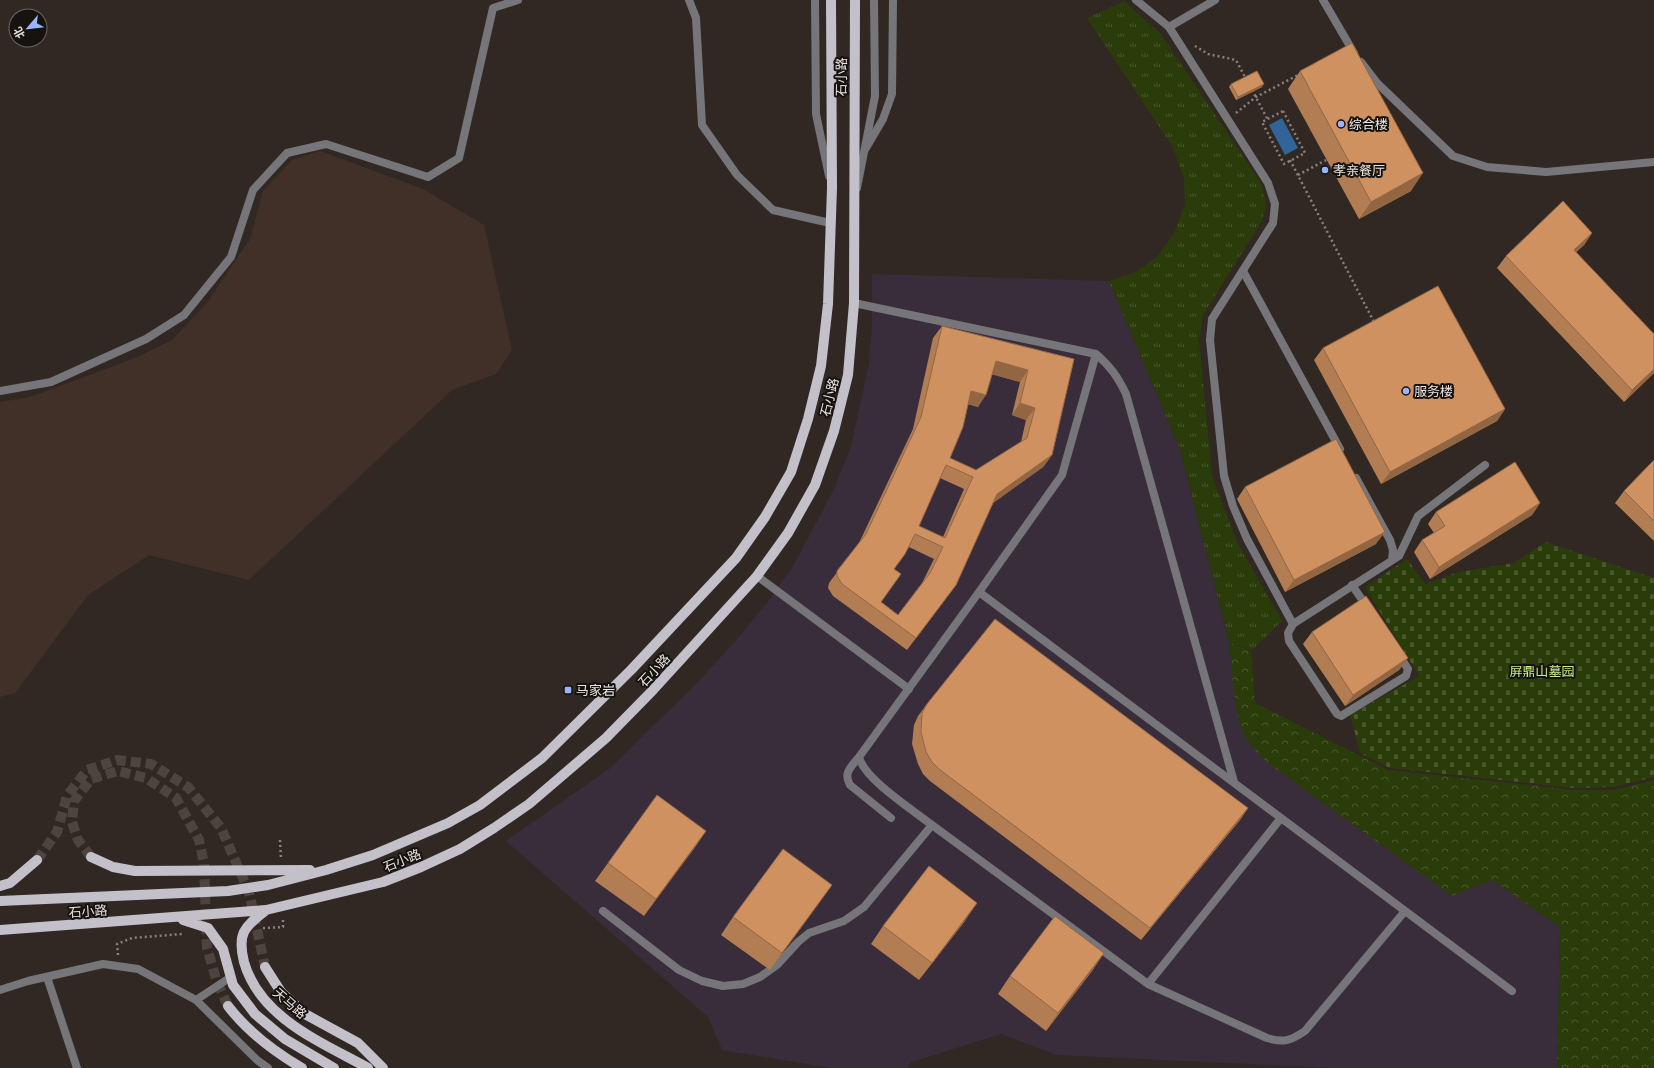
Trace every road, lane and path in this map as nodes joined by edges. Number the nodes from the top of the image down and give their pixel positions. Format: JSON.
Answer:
{"nodes":[{"id":1,"x":518,"y":0,"type":"edge"},
{"id":2,"x":689,"y":0,"type":"edge"},
{"id":3,"x":815,"y":0,"type":"edge"},
{"id":4,"x":831,"y":0,"type":"edge"},
{"id":5,"x":855,"y":0,"type":"edge"},
{"id":6,"x":874,"y":0,"type":"edge"},
{"id":7,"x":893,"y":0,"type":"edge"},
{"id":8,"x":1136,"y":0,"type":"edge"},
{"id":9,"x":1215,"y":0,"type":"edge"},
{"id":10,"x":1323,"y":0,"type":"edge"},
{"id":11,"x":1168,"y":27,"type":"junction"},
{"id":12,"x":1195,"y":45,"type":"dead end"},
{"id":13,"x":1302,"y":73,"type":"edge"},
{"id":14,"x":1256,"y":98,"type":"junction"},
{"id":15,"x":1227,"y":120,"type":"junction"},
{"id":16,"x":1268,"y":120,"type":"junction"},
{"id":17,"x":866,"y":148,"type":"junction"},
{"id":18,"x":1290,"y":160,"type":"junction"},
{"id":19,"x":1326,"y":160,"type":"dead end"},
{"id":20,"x":1654,"y":162,"type":"edge"},
{"id":21,"x":1298,"y":175,"type":"junction"},
{"id":22,"x":832,"y":188,"type":"junction"},
{"id":23,"x":854,"y":200,"type":"junction"},
{"id":24,"x":830,"y":223,"type":"junction"},
{"id":25,"x":1243,"y":271,"type":"junction"},
{"id":26,"x":854,"y":303,"type":"junction"},
{"id":27,"x":1376,"y":326,"type":"edge"},
{"id":28,"x":1096,"y":354,"type":"junction"},
{"id":29,"x":0,"y":391,"type":"edge"},
{"id":30,"x":1345,"y":457,"type":"edge"},
{"id":31,"x":1485,"y":465,"type":"dead end"},
{"id":32,"x":1352,"y":471,"type":"edge"},
{"id":33,"x":1392,"y":560,"type":"junction"},
{"id":34,"x":757,"y":576,"type":"junction"},
{"id":35,"x":1352,"y":585,"type":"junction"},
{"id":36,"x":979,"y":592,"type":"junction"},
{"id":37,"x":1374,"y":618,"type":"edge"},
{"id":38,"x":1293,"y":624,"type":"junction"},
{"id":39,"x":1395,"y":650,"type":"edge"},
{"id":40,"x":908,"y":688,"type":"junction"},
{"id":41,"x":859,"y":757,"type":"junction"},
{"id":42,"x":1234,"y":782,"type":"junction"},
{"id":43,"x":891,"y":818,"type":"dead end"},
{"id":44,"x":1281,"y":818,"type":"junction"},
{"id":45,"x":932,"y":825,"type":"junction"},
{"id":46,"x":91,"y":856,"type":"tunnel mouth"},
{"id":47,"x":37,"y":860,"type":"tunnel mouth"},
{"id":48,"x":326,"y":870,"type":"junction"},
{"id":49,"x":0,"y":886,"type":"edge"},
{"id":50,"x":0,"y":901,"type":"edge"},
{"id":51,"x":266,"y":910,"type":"junction"},
{"id":52,"x":603,"y":911,"type":"dead end"},
{"id":53,"x":1405,"y":911,"type":"junction"},
{"id":54,"x":177,"y":918,"type":"junction"},
{"id":55,"x":0,"y":930,"type":"edge"},
{"id":56,"x":132,"y":938,"type":"dead end"},
{"id":57,"x":118,"y":966,"type":"junction"},
{"id":58,"x":265,"y":967,"type":"tunnel mouth"},
{"id":59,"x":47,"y":977,"type":"junction"},
{"id":60,"x":231,"y":977,"type":"junction"},
{"id":61,"x":1148,"y":984,"type":"junction"},
{"id":62,"x":0,"y":990,"type":"edge"},
{"id":63,"x":1512,"y":991,"type":"dead end"},
{"id":64,"x":196,"y":1000,"type":"junction"},
{"id":65,"x":228,"y":1006,"type":"tunnel mouth"},
{"id":66,"x":77,"y":1068,"type":"edge"},
{"id":67,"x":268,"y":1068,"type":"edge"},
{"id":68,"x":302,"y":1068,"type":"edge"},
{"id":69,"x":334,"y":1068,"type":"edge"},
{"id":70,"x":368,"y":1068,"type":"edge"},
{"id":71,"x":383,"y":1068,"type":"edge"}],
"edges":[{"from":1,"to":29,"type":"street"},
{"from":2,"to":24,"type":"street"},
{"from":3,"to":22,"type":"street"},
{"from":4,"to":22,"type":"main road","name":"石小路"},
{"from":5,"to":23,"type":"main road","name":"石小路"},
{"from":6,"to":17,"type":"street"},
{"from":7,"to":17,"type":"street"},
{"from":8,"to":11,"type":"street"},
{"from":9,"to":11,"type":"street"},
{"from":10,"to":20,"type":"street"},
{"from":11,"to":15,"type":"street"},
{"from":12,"to":14,"type":"path"},
{"from":13,"to":14,"type":"path"},
{"from":14,"to":15,"type":"path"},
{"from":14,"to":16,"type":"path"},
{"from":15,"to":25,"type":"street"},
{"from":16,"to":18,"type":"path"},
{"from":16,"to":18,"type":"path"},
{"from":17,"to":23,"type":"street"},
{"from":18,"to":21,"type":"path"},
{"from":19,"to":21,"type":"path"},
{"from":21,"to":27,"type":"path"},
{"from":22,"to":24,"type":"main road","name":"石小路"},
{"from":23,"to":26,"type":"main road","name":"石小路"},
{"from":24,"to":48,"type":"main road","name":"石小路"},
{"from":25,"to":30,"type":"street"},
{"from":25,"to":38,"type":"street"},
{"from":26,"to":28,"type":"street"},
{"from":26,"to":34,"type":"main road","name":"石小路"},
{"from":28,"to":36,"type":"street"},
{"from":28,"to":42,"type":"street"},
{"from":31,"to":33,"type":"street"},
{"from":32,"to":33,"type":"street"},
{"from":33,"to":35,"type":"street"},
{"from":34,"to":40,"type":"street"},
{"from":34,"to":51,"type":"main road","name":"石小路"},
{"from":35,"to":37,"type":"street"},
{"from":35,"to":38,"type":"street"},
{"from":36,"to":40,"type":"street"},
{"from":36,"to":42,"type":"street"},
{"from":38,"to":39,"type":"street"},
{"from":40,"to":41,"type":"street"},
{"from":41,"to":43,"type":"street"},
{"from":41,"to":45,"type":"street"},
{"from":42,"to":44,"type":"street"},
{"from":44,"to":53,"type":"street"},
{"from":44,"to":61,"type":"street"},
{"from":45,"to":52,"type":"street"},
{"from":45,"to":61,"type":"street"},
{"from":46,"to":48,"type":"main road"},
{"from":47,"to":49,"type":"main road"},
{"from":48,"to":50,"type":"main road","name":"石小路"},
{"from":51,"to":54,"type":"main road","name":"石小路"},
{"from":51,"to":70,"type":"main road","name":"天马路"},
{"from":53,"to":61,"type":"street"},
{"from":53,"to":63,"type":"street"},
{"from":54,"to":55,"type":"main road","name":"石小路"},
{"from":54,"to":60,"type":"main road"},
{"from":56,"to":57,"type":"path"},
{"from":57,"to":59,"type":"street"},
{"from":57,"to":64,"type":"street"},
{"from":58,"to":71,"type":"main road"},
{"from":59,"to":62,"type":"street"},
{"from":59,"to":66,"type":"street"},
{"from":60,"to":64,"type":"street"},
{"from":60,"to":69,"type":"main road"},
{"from":64,"to":67,"type":"street"},
{"from":65,"to":68,"type":"main road"}]}
